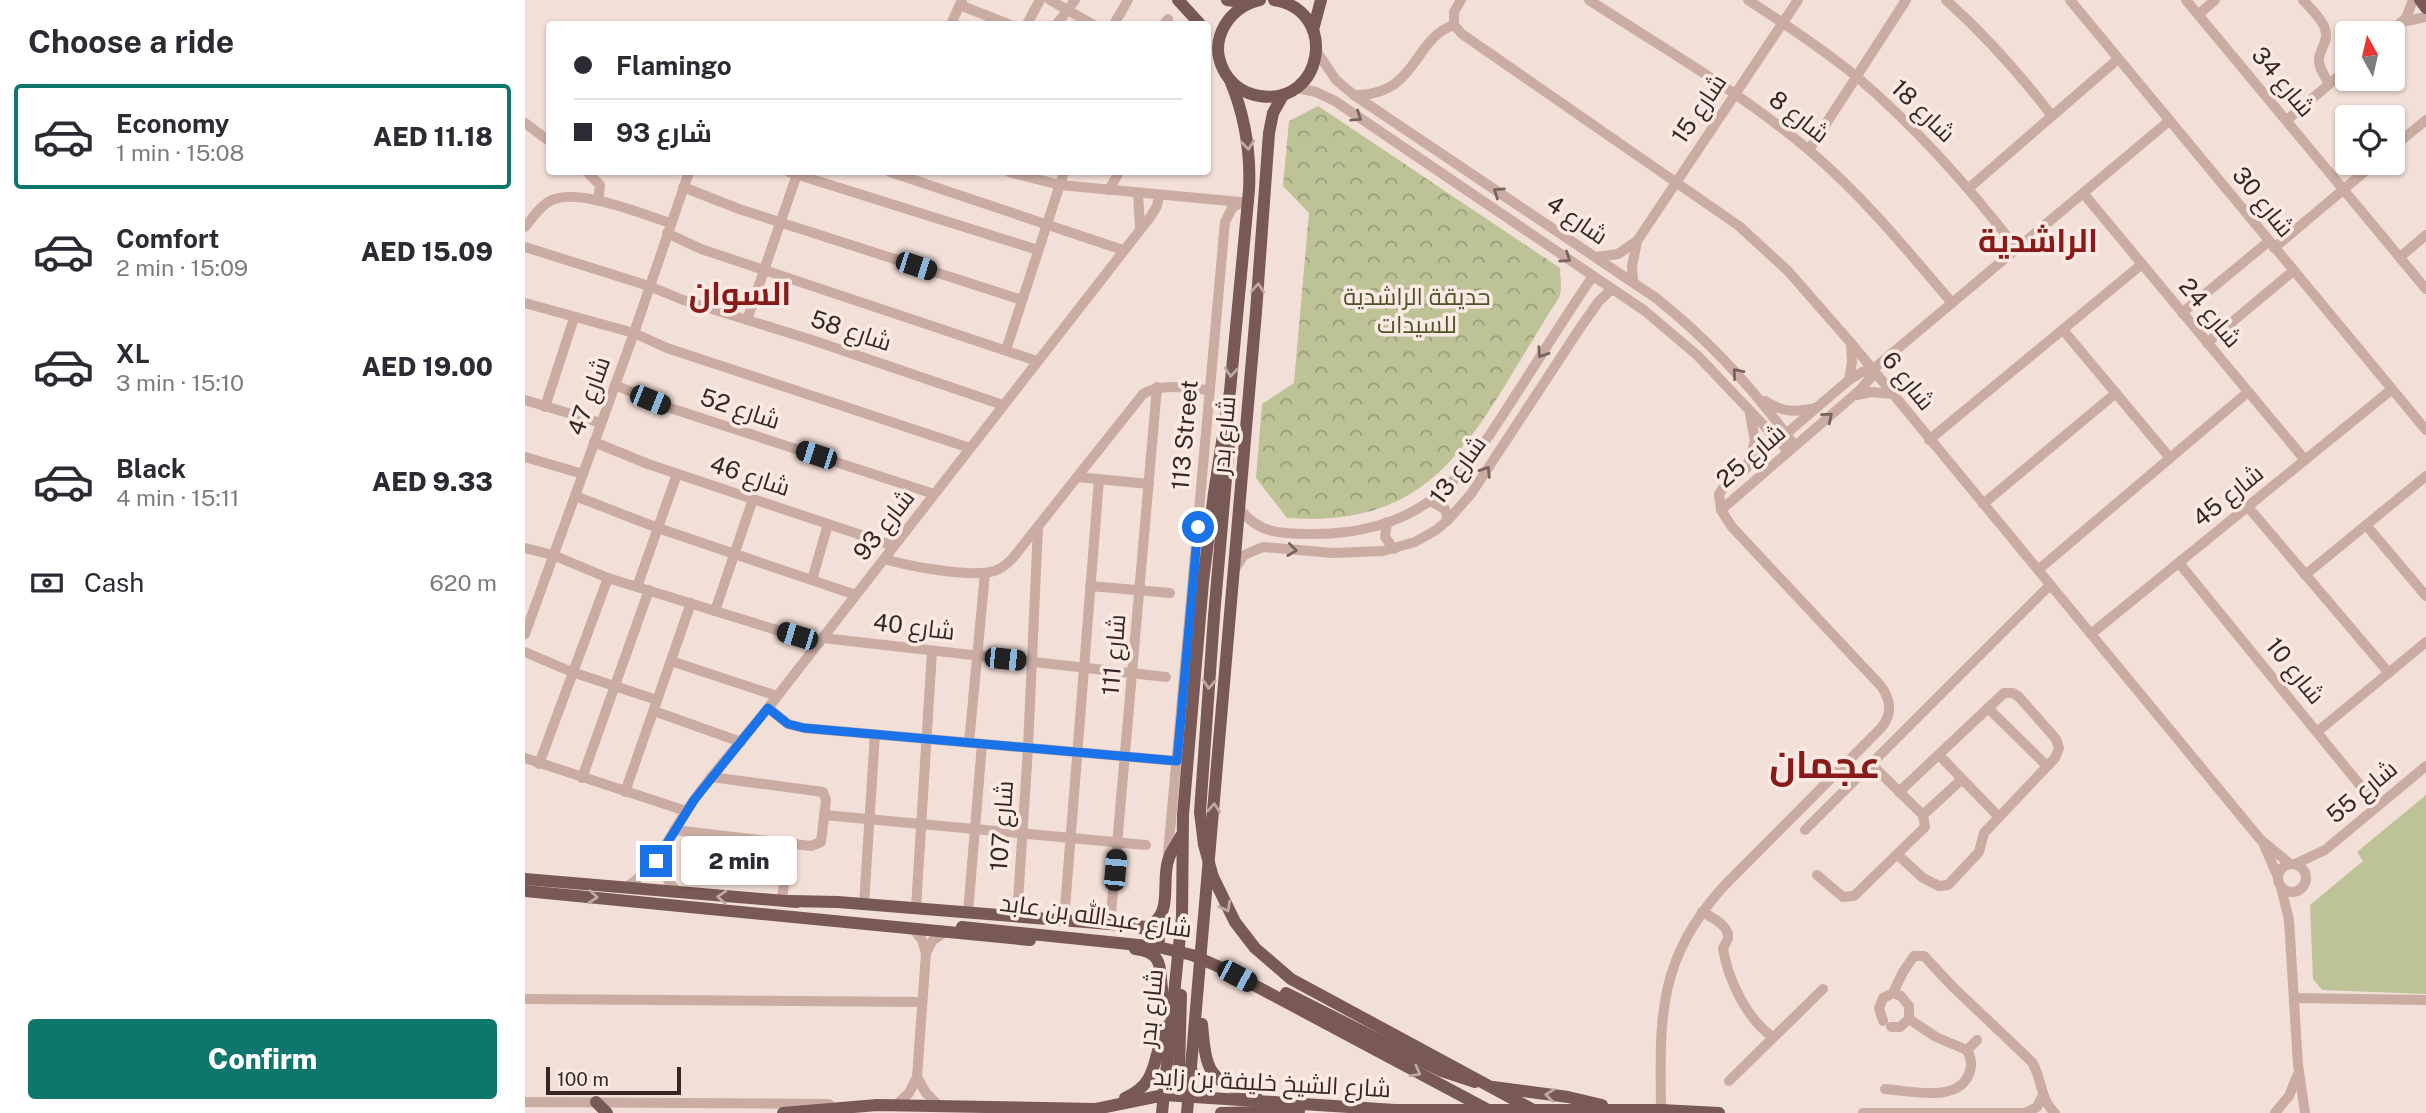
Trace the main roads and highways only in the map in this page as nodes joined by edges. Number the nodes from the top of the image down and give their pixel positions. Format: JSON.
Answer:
{"nodes":[{"id":1,"x":1178,"y":0,"type":"edge"},
{"id":2,"x":1227,"y":0,"type":"edge"},
{"id":3,"x":1274,"y":0,"type":"edge"},
{"id":4,"x":1321,"y":0,"type":"edge"},
{"id":5,"x":2420,"y":0,"type":"edge"},
{"id":6,"x":1255,"y":1,"type":"edge"},
{"id":7,"x":2426,"y":8,"type":"edge"},
{"id":8,"x":1198,"y":21,"type":"edge"},
{"id":9,"x":1313,"y":30,"type":"junction"},
{"id":10,"x":1211,"y":40,"type":"edge"},
{"id":11,"x":1219,"y":53,"type":"junction"},
{"id":12,"x":1230,"y":79,"type":"junction"},
{"id":13,"x":1283,"y":95,"type":"junction"},
{"id":14,"x":1228,"y":405,"type":"junction"},
{"id":15,"x":1182,"y":832,"type":"junction"},
{"id":16,"x":1167,"y":866,"type":"junction"},
{"id":17,"x":525,"y":878,"type":"edge"},
{"id":18,"x":525,"y":891,"type":"edge"},
{"id":19,"x":786,"y":901,"type":"junction"},
{"id":20,"x":789,"y":916,"type":"junction"},
{"id":21,"x":1182,"y":916,"type":"junction"},
{"id":22,"x":964,"y":920,"type":"junction"},
{"id":23,"x":1140,"y":928,"type":"junction"},
{"id":24,"x":1143,"y":950,"type":"junction"},
{"id":25,"x":1176,"y":970,"type":"junction"},
{"id":26,"x":1198,"y":993,"type":"junction"},
{"id":27,"x":1172,"y":1014,"type":"junction"},
{"id":28,"x":1192,"y":1071,"type":"junction"},
{"id":29,"x":1077,"y":1095,"type":"dead end"},
{"id":30,"x":1164,"y":1095,"type":"junction"},
{"id":31,"x":1189,"y":1096,"type":"junction"},
{"id":32,"x":596,"y":1102,"type":"road end"},
{"id":33,"x":1283,"y":1103,"type":"junction"},
{"id":34,"x":1315,"y":1105,"type":"junction"},
{"id":35,"x":1096,"y":1110,"type":"edge"},
{"id":36,"x":1616,"y":1110,"type":"junction"},
{"id":37,"x":607,"y":1113,"type":"edge"},
{"id":38,"x":783,"y":1113,"type":"edge"},
{"id":39,"x":1162,"y":1113,"type":"edge"},
{"id":40,"x":1188,"y":1113,"type":"edge"},
{"id":41,"x":1221,"y":1113,"type":"edge"},
{"id":42,"x":1495,"y":1113,"type":"edge"},
{"id":43,"x":1539,"y":1113,"type":"edge"},
{"id":44,"x":1719,"y":1113,"type":"edge"}],
"edges":[{"from":1,"to":8,"type":"main road"},
{"from":2,"to":6,"type":"main road"},
{"from":3,"to":9,"type":"main road"},
{"from":4,"to":9,"type":"main road"},
{"from":5,"to":7,"type":"main road"},
{"from":6,"to":11,"type":"main road"},
{"from":9,"to":13,"type":"main road"},
{"from":10,"to":11,"type":"main road","name":"شارع بدر"},
{"from":11,"to":12,"type":"main road","name":"شارع بدر"},
{"from":12,"to":13,"type":"main road"},
{"from":12,"to":14,"type":"main road","name":"شارع بدر","one_way":true},
{"from":26,"to":13,"type":"main road","name":"شارع بدر","one_way":true},
{"from":14,"to":15,"type":"main road","name":"شارع بدر"},
{"from":14,"to":43,"type":"main road","name":"شارع بدر","one_way":true,"bridge":true},
{"from":15,"to":16,"type":"main road","name":"شارع عبدالله بن عابد"},
{"from":15,"to":21,"type":"main road","name":"شارع بدر"},
{"from":16,"to":21,"type":"main road"},
{"from":16,"to":23,"type":"main road","name":"شارع عبدالله بن عابد"},
{"from":19,"to":17,"type":"main road","name":"شارع عبدالله بن عابد","one_way":true},
{"from":18,"to":20,"type":"main road","name":"شارع عبدالله بن عابد","one_way":true},
{"from":19,"to":22,"type":"main road","name":"شارع عبدالله بن عابد"},
{"from":19,"to":22,"type":"main road","name":"شارع عبدالله بن عابد"},
{"from":20,"to":22,"type":"main road","name":"شارع عبدالله بن عابد"},
{"from":20,"to":24,"type":"main road","name":"شارع عبدالله بن عابد"},
{"from":21,"to":25,"type":"main road","name":"شارع بدر"},
{"from":22,"to":23,"type":"main road","name":"شارع عبدالله بن عابد"},
{"from":36,"to":22,"type":"main road","name":"شارع عبدالله بن عابد","one_way":true,"bridge":true},
{"from":22,"to":42,"type":"main road","name":"شارع عبدالله بن عابد","one_way":true,"bridge":true},
{"from":23,"to":24,"type":"main road"},
{"from":24,"to":27,"type":"main road","name":"شارع عبدالله بن عابد"},
{"from":25,"to":27,"type":"main road","name":"شارع بدر"},
{"from":25,"to":28,"type":"main road"},
{"from":26,"to":28,"type":"main road","name":"شارع بدر"},
{"from":26,"to":33,"type":"main road"},
{"from":27,"to":30,"type":"main road","name":"شارع بدر"},
{"from":27,"to":35,"type":"main road"},
{"from":28,"to":31,"type":"main road","name":"شارع بدر"},
{"from":29,"to":35,"type":"main road"},
{"from":30,"to":31,"type":"main road","name":"شارع الشيخ خليفة بن زايد"},
{"from":30,"to":35,"type":"main road","name":"شارع الشيخ خليفة بن زايد"},
{"from":30,"to":39,"type":"main road","name":"شارع بدر"},
{"from":31,"to":33,"type":"main road","name":"شارع الشيخ خليفة بن زايد"},
{"from":31,"to":40,"type":"main road","name":"شارع بدر"},
{"from":32,"to":37,"type":"main road"},
{"from":33,"to":34,"type":"main road","name":"شارع الشيخ خليفة بن زايد"},
{"from":34,"to":36,"type":"main road","name":"شارع الشيخ خليفة بن زايد"},
{"from":34,"to":41,"type":"main road"},
{"from":35,"to":38,"type":"main road","name":"شارع الشيخ خليفة بن زايد"},
{"from":36,"to":44,"type":"main road","name":"شارع الشيخ خليفة بن زايد"}]}
